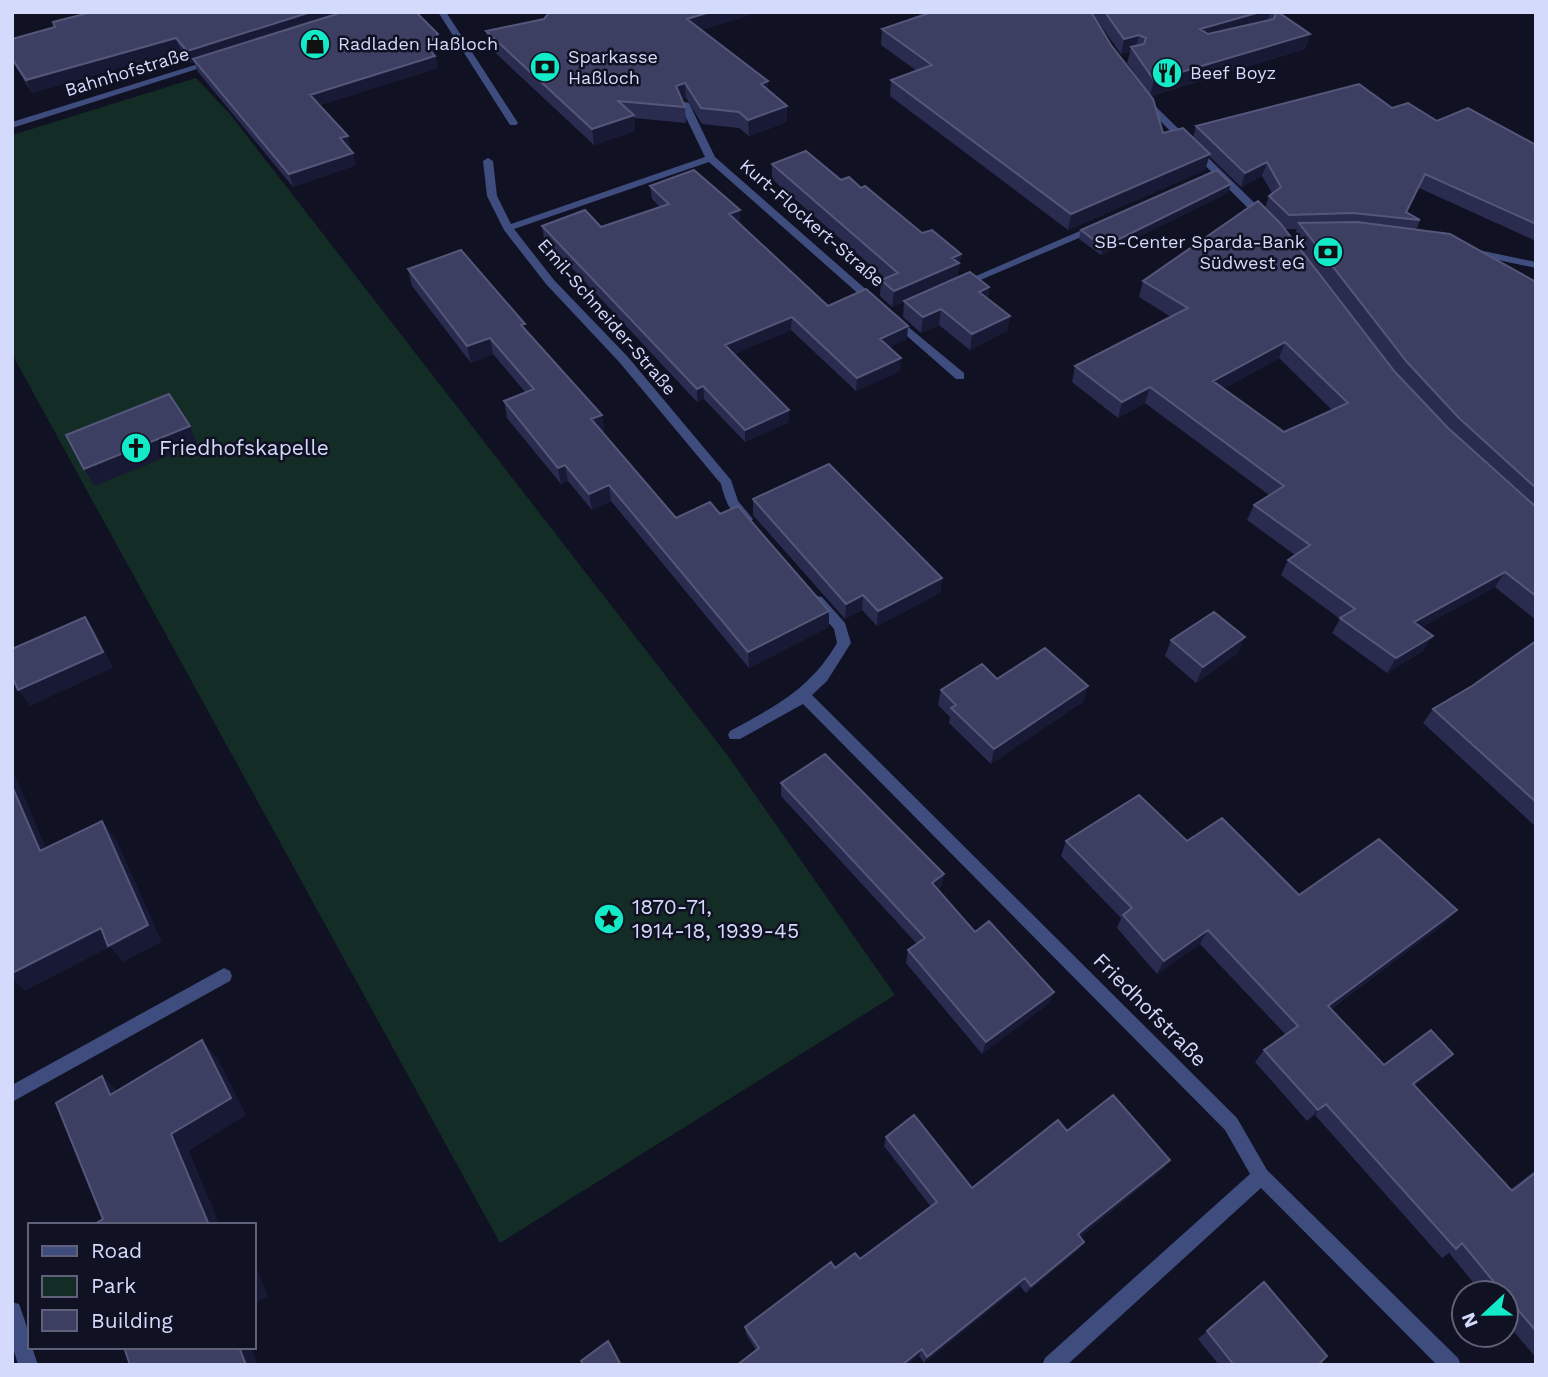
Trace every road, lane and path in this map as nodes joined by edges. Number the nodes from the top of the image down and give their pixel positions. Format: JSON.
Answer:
{"nodes":[{"id":1,"x":442,"y":12,"type":"edge"},
{"id":2,"x":221,"y":59,"type":"edge"},
{"id":3,"x":1138,"y":92,"type":"edge"},
{"id":4,"x":684,"y":103,"type":"edge"},
{"id":5,"x":513,"y":123,"type":"dead end"},
{"id":6,"x":12,"y":125,"type":"edge"},
{"id":7,"x":711,"y":158,"type":"junction"},
{"id":8,"x":488,"y":161,"type":"dead end"},
{"id":9,"x":1215,"y":173,"type":"junction"},
{"id":10,"x":1203,"y":179,"type":"edge"},
{"id":11,"x":1103,"y":224,"type":"edge"},
{"id":12,"x":1272,"y":227,"type":"edge"},
{"id":13,"x":508,"y":228,"type":"junction"},
{"id":14,"x":1463,"y":250,"type":"edge"},
{"id":15,"x":1536,"y":265,"type":"edge"},
{"id":16,"x":946,"y":291,"type":"edge"},
{"id":17,"x":879,"y":306,"type":"edge"},
{"id":18,"x":901,"y":310,"type":"edge"},
{"id":19,"x":960,"y":376,"type":"dead end"},
{"id":20,"x":759,"y":534,"type":"edge"},
{"id":21,"x":804,"y":586,"type":"edge"},
{"id":22,"x":805,"y":697,"type":"junction"},
{"id":23,"x":735,"y":735,"type":"dead end"},
{"id":24,"x":224,"y":976,"type":"dead end"},
{"id":25,"x":12,"y":1094,"type":"edge"},
{"id":26,"x":1261,"y":1176,"type":"junction"},
{"id":27,"x":12,"y":1311,"type":"edge"},
{"id":28,"x":28,"y":1365,"type":"edge"},
{"id":29,"x":1052,"y":1365,"type":"edge"},
{"id":30,"x":1451,"y":1365,"type":"edge"}],
"edges":[{"from":1,"to":5,"type":"street"},
{"from":2,"to":6,"type":"street","name":"Bahnhofstraße"},
{"from":3,"to":9,"type":"street"},
{"from":4,"to":7,"type":"street","name":"Kurt-Flockert-Straße"},
{"from":7,"to":13,"type":"street","name":"Kurt-Flockert-Straße"},
{"from":7,"to":17,"type":"street","name":"Kurt-Flockert-Straße"},
{"from":8,"to":13,"type":"street","name":"Emil-Schneider-Straße"},
{"from":9,"to":10,"type":"street"},
{"from":9,"to":12,"type":"street"},
{"from":11,"to":16,"type":"street"},
{"from":13,"to":20,"type":"street","name":"Emil-Schneider-Straße"},
{"from":14,"to":15,"type":"street"},
{"from":18,"to":19,"type":"street","name":"Kurt-Flockert-Straße"},
{"from":21,"to":22,"type":"street"},
{"from":22,"to":23,"type":"street"},
{"from":22,"to":26,"type":"street","name":"Friedhofstraße"},
{"from":24,"to":25,"type":"street"},
{"from":26,"to":29,"type":"street"},
{"from":26,"to":30,"type":"street","name":"Friedhofstraße"},
{"from":27,"to":28,"type":"street"}]}
